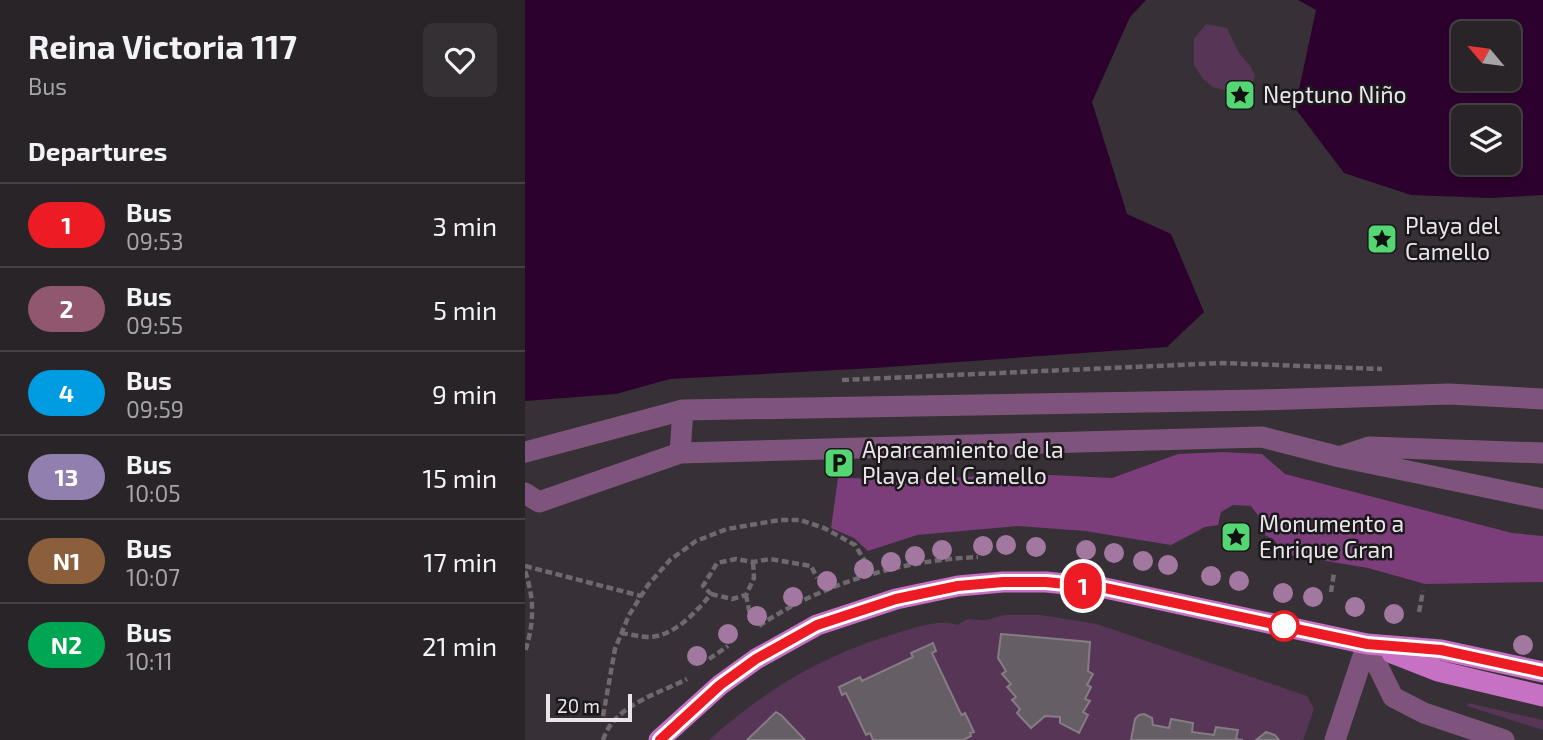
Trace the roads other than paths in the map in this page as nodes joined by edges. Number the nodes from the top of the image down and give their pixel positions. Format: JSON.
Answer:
{"nodes":[{"id":1,"x":1543,"y":398,"type":"edge"},
{"id":2,"x":1260,"y":400,"type":"junction"},
{"id":3,"x":683,"y":410,"type":"junction"},
{"id":4,"x":1262,"y":437,"type":"junction"},
{"id":5,"x":525,"y":452,"type":"edge"},
{"id":6,"x":680,"y":453,"type":"junction"},
{"id":7,"x":1543,"y":453,"type":"edge"},
{"id":8,"x":1340,"y":457,"type":"junction"},
{"id":9,"x":525,"y":494,"type":"edge"},
{"id":10,"x":1543,"y":499,"type":"edge"},
{"id":11,"x":1367,"y":644,"type":"junction"},
{"id":12,"x":1543,"y":672,"type":"edge"},
{"id":13,"x":1543,"y":696,"type":"edge"},
{"id":14,"x":660,"y":740,"type":"edge"},
{"id":15,"x":1335,"y":740,"type":"edge"},
{"id":16,"x":1504,"y":740,"type":"edge"}],
"edges":[{"from":1,"to":2,"type":"street"},
{"from":2,"to":3,"type":"street"},
{"from":2,"to":4,"type":"street"},
{"from":3,"to":5,"type":"street"},
{"from":3,"to":6,"type":"street"},
{"from":4,"to":6,"type":"street"},
{"from":4,"to":8,"type":"street"},
{"from":6,"to":9,"type":"street"},
{"from":7,"to":8,"type":"street"},
{"from":8,"to":10,"type":"street"},
{"from":11,"to":12,"type":"main road"},
{"from":11,"to":13,"type":"main road"},
{"from":11,"to":14,"type":"main road"},
{"from":11,"to":15,"type":"street"},
{"from":11,"to":16,"type":"street"}]}
